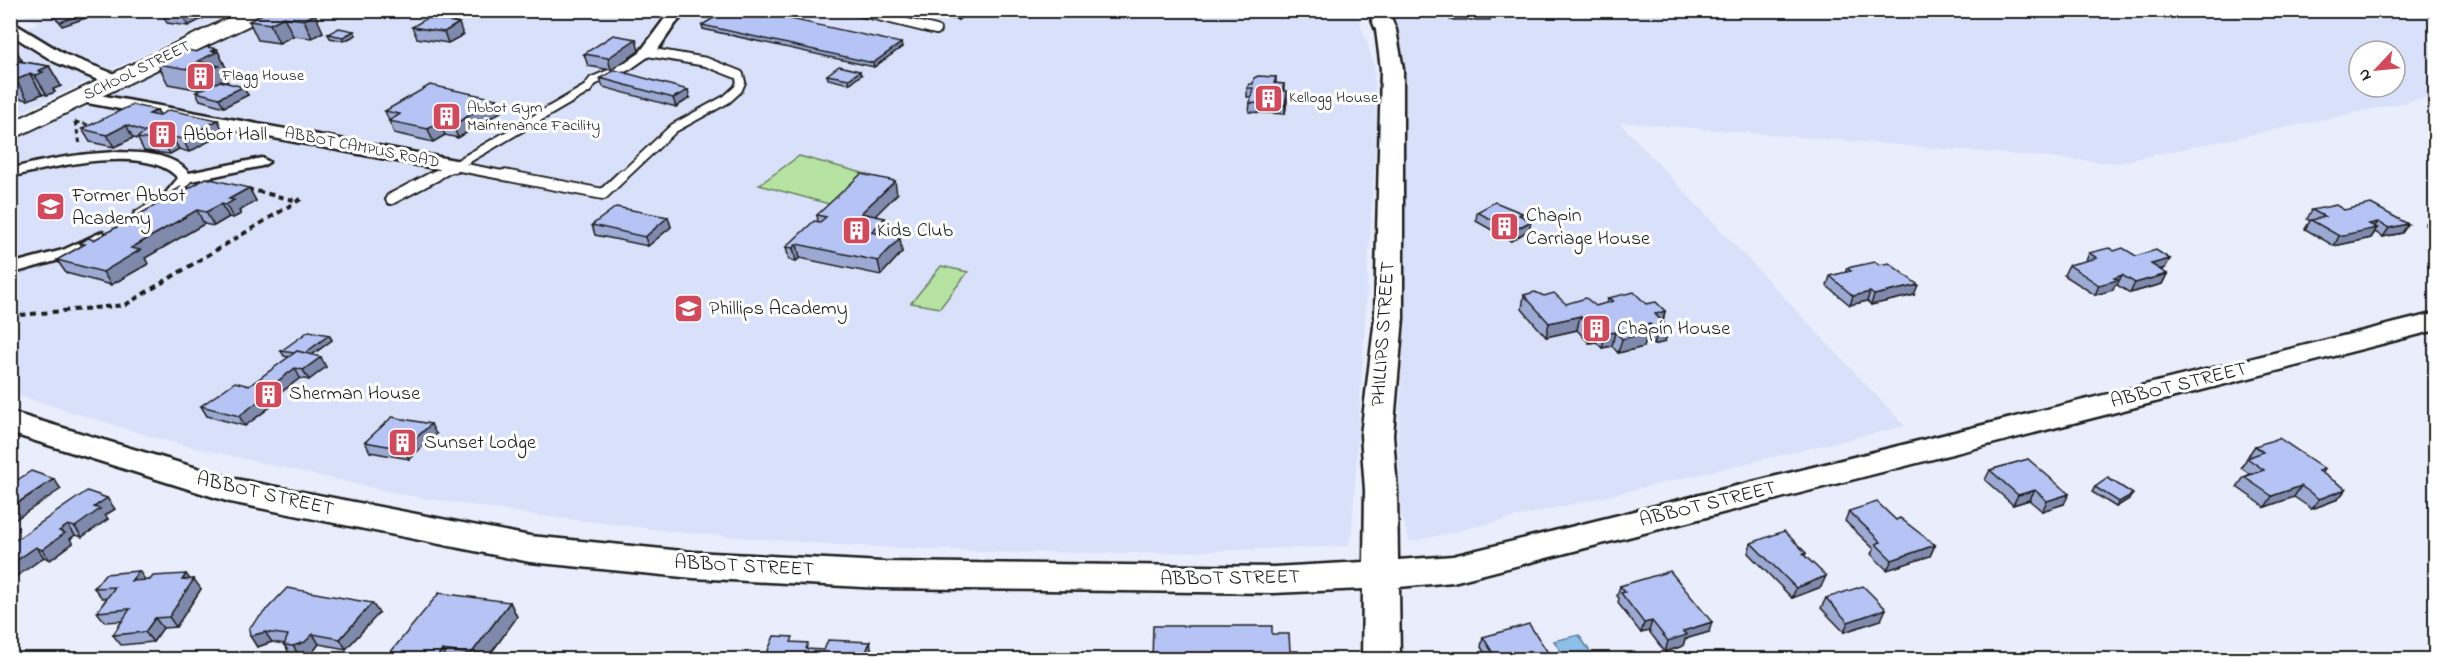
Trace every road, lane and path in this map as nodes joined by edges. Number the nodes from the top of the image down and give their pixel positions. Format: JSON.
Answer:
{"nodes":[{"id":1,"x":263,"y":10,"type":"edge"},
{"id":2,"x":681,"y":10,"type":"edge"},
{"id":3,"x":854,"y":10,"type":"edge"},
{"id":4,"x":1378,"y":10,"type":"edge"},
{"id":5,"x":10,"y":26,"type":"edge"},
{"id":6,"x":936,"y":30,"type":"dead end"},
{"id":7,"x":648,"y":52,"type":"junction"},
{"id":8,"x":116,"y":81,"type":"junction"},
{"id":9,"x":83,"y":98,"type":"junction"},
{"id":10,"x":68,"y":120,"type":"dead end"},
{"id":11,"x":74,"y":122,"type":"junction"},
{"id":12,"x":95,"y":126,"type":"edge"},
{"id":13,"x":10,"y":132,"type":"edge"},
{"id":14,"x":83,"y":158,"type":"junction"},
{"id":15,"x":262,"y":162,"type":"dead end"},
{"id":16,"x":455,"y":166,"type":"junction"},
{"id":17,"x":10,"y":173,"type":"edge"},
{"id":18,"x":186,"y":178,"type":"junction"},
{"id":19,"x":242,"y":188,"type":"edge"},
{"id":20,"x":391,"y":199,"type":"dead end"},
{"id":21,"x":131,"y":220,"type":"edge"},
{"id":22,"x":113,"y":230,"type":"edge"},
{"id":23,"x":10,"y":269,"type":"edge"},
{"id":24,"x":10,"y":316,"type":"edge"},
{"id":25,"x":2436,"y":321,"type":"edge"},
{"id":26,"x":10,"y":422,"type":"edge"},
{"id":27,"x":1380,"y":575,"type":"junction"},
{"id":28,"x":1381,"y":660,"type":"edge"}],
"edges":[{"from":1,"to":8,"type":"main road","name":"SCHOOL STREET"},
{"from":2,"to":7,"type":"street","name":"ABBOT CAMPUS ROAD"},
{"from":3,"to":6,"type":"lane"},
{"from":4,"to":27,"type":"street","name":"PHILLIPS STREET"},
{"from":5,"to":8,"type":"street"},
{"from":7,"to":16,"type":"lane","name":"ABBOT CAMPUS ROAD"},
{"from":7,"to":16,"type":"lane"},
{"from":8,"to":9,"type":"main road","name":"SCHOOL STREET"},
{"from":9,"to":13,"type":"main road","name":"SCHOOL STREET"},
{"from":9,"to":16,"type":"street","name":"ABBOT CAMPUS ROAD"},
{"from":10,"to":11,"type":"path"},
{"from":11,"to":12,"type":"path"},
{"from":11,"to":14,"type":"path"},
{"from":14,"to":17,"type":"street"},
{"from":14,"to":18,"type":"street"},
{"from":15,"to":18,"type":"street"},
{"from":16,"to":20,"type":"lane"},
{"from":18,"to":21,"type":"street"},
{"from":19,"to":24,"type":"path"},
{"from":22,"to":23,"type":"street"},
{"from":25,"to":27,"type":"street","name":"ABBOT STREET"},
{"from":26,"to":27,"type":"street","name":"ABBOT STREET"},
{"from":27,"to":28,"type":"street","name":"PHILLIPS STREET"}]}
